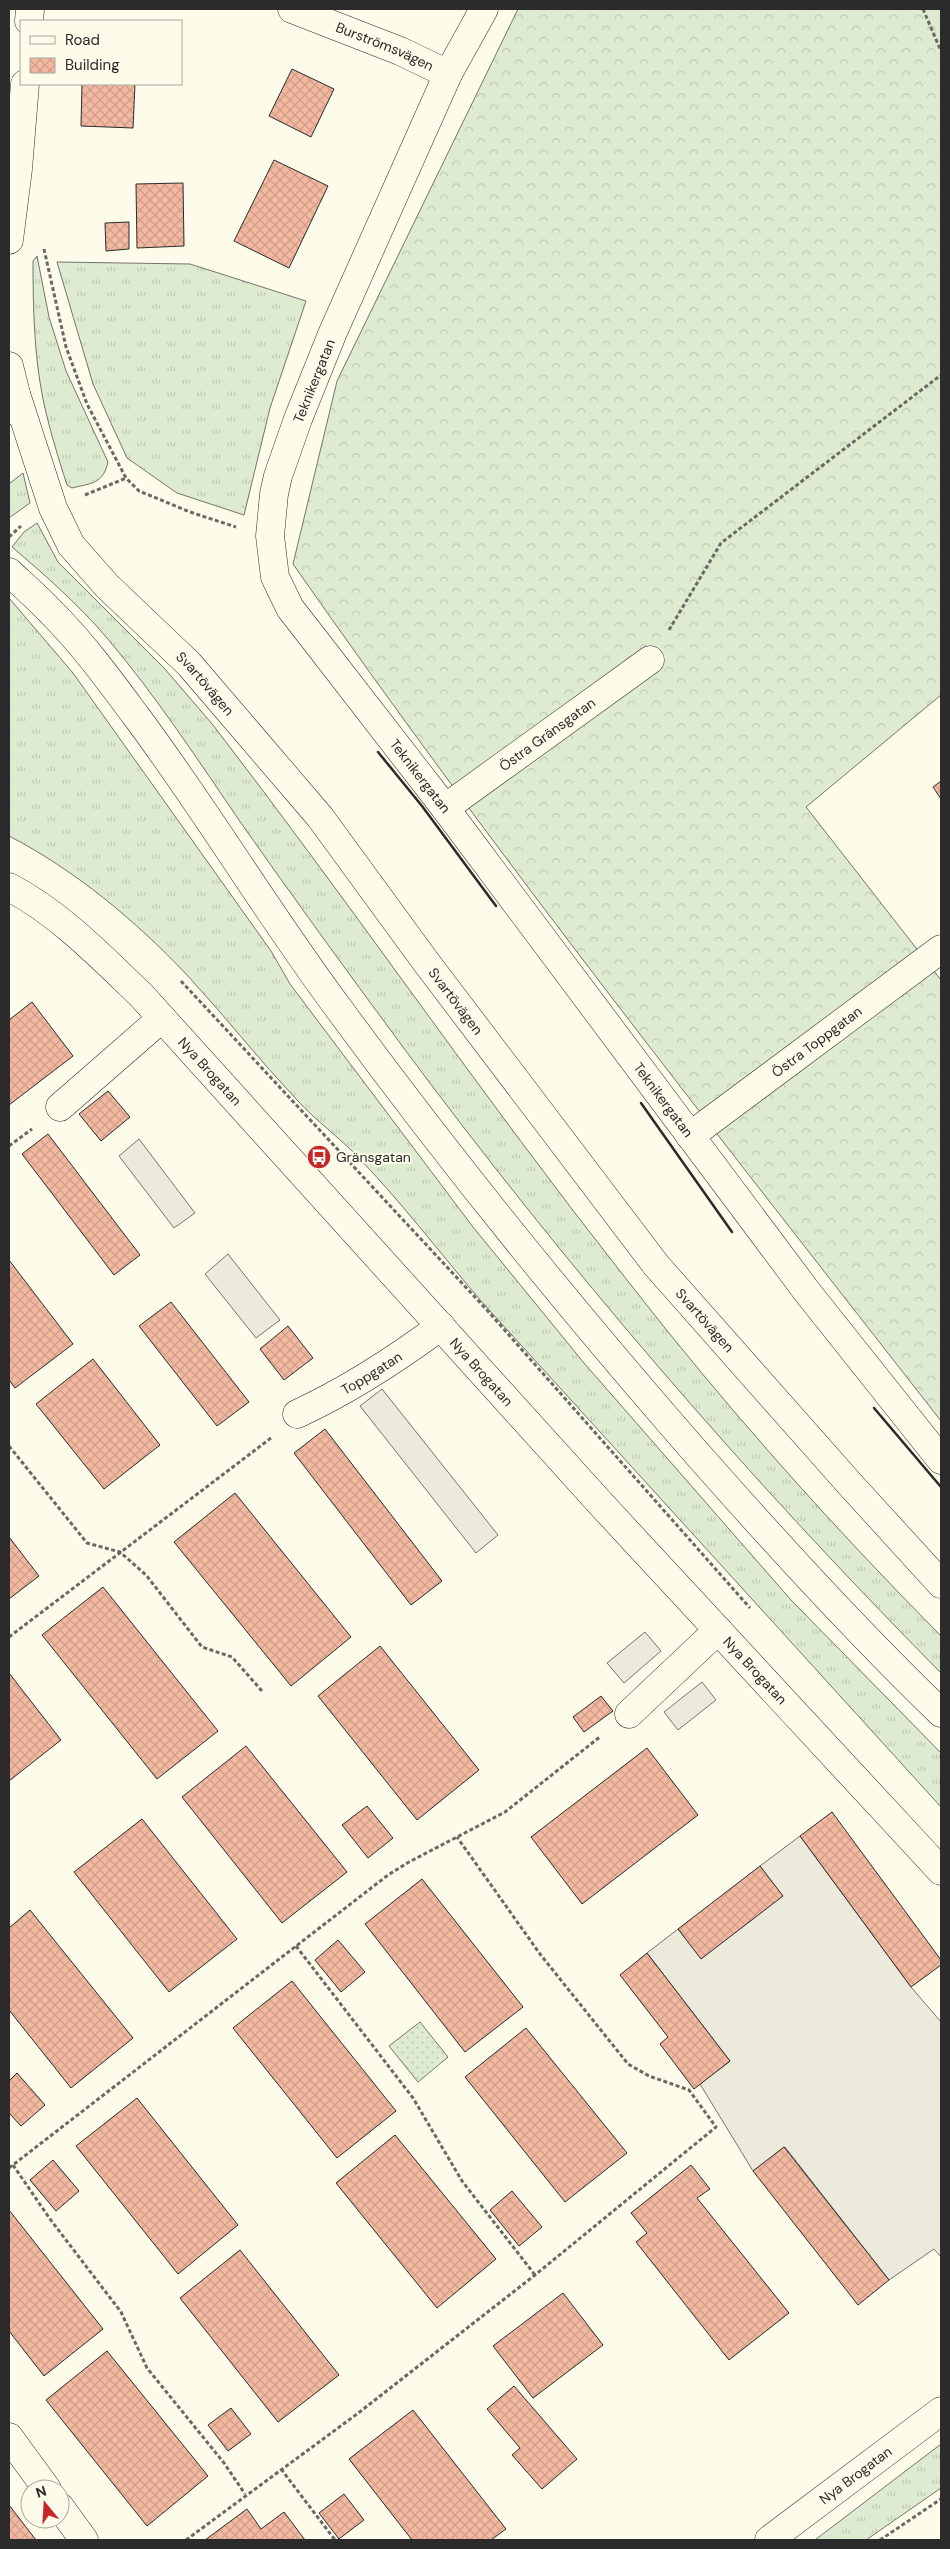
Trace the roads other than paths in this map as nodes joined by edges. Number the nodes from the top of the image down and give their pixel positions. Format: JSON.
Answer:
{"nodes":[{"id":1,"x":292,"y":9,"type":"edge"},
{"id":2,"x":484,"y":9,"type":"edge"},
{"id":3,"x":448,"y":74,"type":"junction"},
{"id":4,"x":25,"y":85,"type":"edge"},
{"id":5,"x":9,"y":240,"type":"edge"},
{"id":6,"x":9,"y":366,"type":"edge"},
{"id":7,"x":16,"y":394,"type":"junction"},
{"id":8,"x":9,"y":436,"type":"edge"},
{"id":9,"x":9,"y":572,"type":"edge"},
{"id":10,"x":650,"y":660,"type":"road end"},
{"id":11,"x":445,"y":808,"type":"junction"},
{"id":12,"x":9,"y":887,"type":"edge"},
{"id":13,"x":941,"y":948,"type":"edge"},
{"id":14,"x":162,"y":1018,"type":"junction"},
{"id":15,"x":60,"y":1107,"type":"dead end"},
{"id":16,"x":690,"y":1136,"type":"junction"},
{"id":17,"x":441,"y":1326,"type":"junction"},
{"id":18,"x":297,"y":1414,"type":"road end"},
{"id":19,"x":941,"y":1460,"type":"edge"},
{"id":20,"x":941,"y":1584,"type":"edge"},
{"id":21,"x":718,"y":1630,"type":"junction"},
{"id":22,"x":941,"y":1713,"type":"edge"},
{"id":23,"x":629,"y":1714,"type":"road end"},
{"id":24,"x":941,"y":1871,"type":"edge"},
{"id":25,"x":941,"y":2412,"type":"edge"},
{"id":26,"x":9,"y":2437,"type":"edge"},
{"id":27,"x":40,"y":2479,"type":"edge"},
{"id":28,"x":70,"y":2521,"type":"edge"},
{"id":29,"x":84,"y":2540,"type":"edge"},
{"id":30,"x":769,"y":2540,"type":"edge"}],
"edges":[{"from":1,"to":3,"type":"street","name":"Burströmsvägen"},
{"from":2,"to":3,"type":"street","name":"Teknikergatan"},
{"from":3,"to":11,"type":"street","name":"Teknikergatan"},
{"from":4,"to":5,"type":"street"},
{"from":6,"to":7,"type":"street"},
{"from":7,"to":8,"type":"street"},
{"from":7,"to":20,"type":"street","name":"Svartövägen"},
{"from":9,"to":22,"type":"street"},
{"from":10,"to":11,"type":"street","name":"Östra Gränsgatan"},
{"from":11,"to":16,"type":"street","name":"Teknikergatan"},
{"from":12,"to":14,"type":"street","name":"Nya Brogatan"},
{"from":13,"to":16,"type":"street","name":"Östra Toppgatan"},
{"from":14,"to":15,"type":"street"},
{"from":14,"to":17,"type":"street","name":"Nya Brogatan"},
{"from":16,"to":19,"type":"street","name":"Teknikergatan"},
{"from":17,"to":18,"type":"street","name":"Toppgatan"},
{"from":17,"to":21,"type":"street","name":"Nya Brogatan"},
{"from":21,"to":23,"type":"street"},
{"from":21,"to":24,"type":"street","name":"Nya Brogatan"},
{"from":25,"to":30,"type":"street","name":"Nya Brogatan"},
{"from":26,"to":27,"type":"street"},
{"from":28,"to":29,"type":"street"}]}
